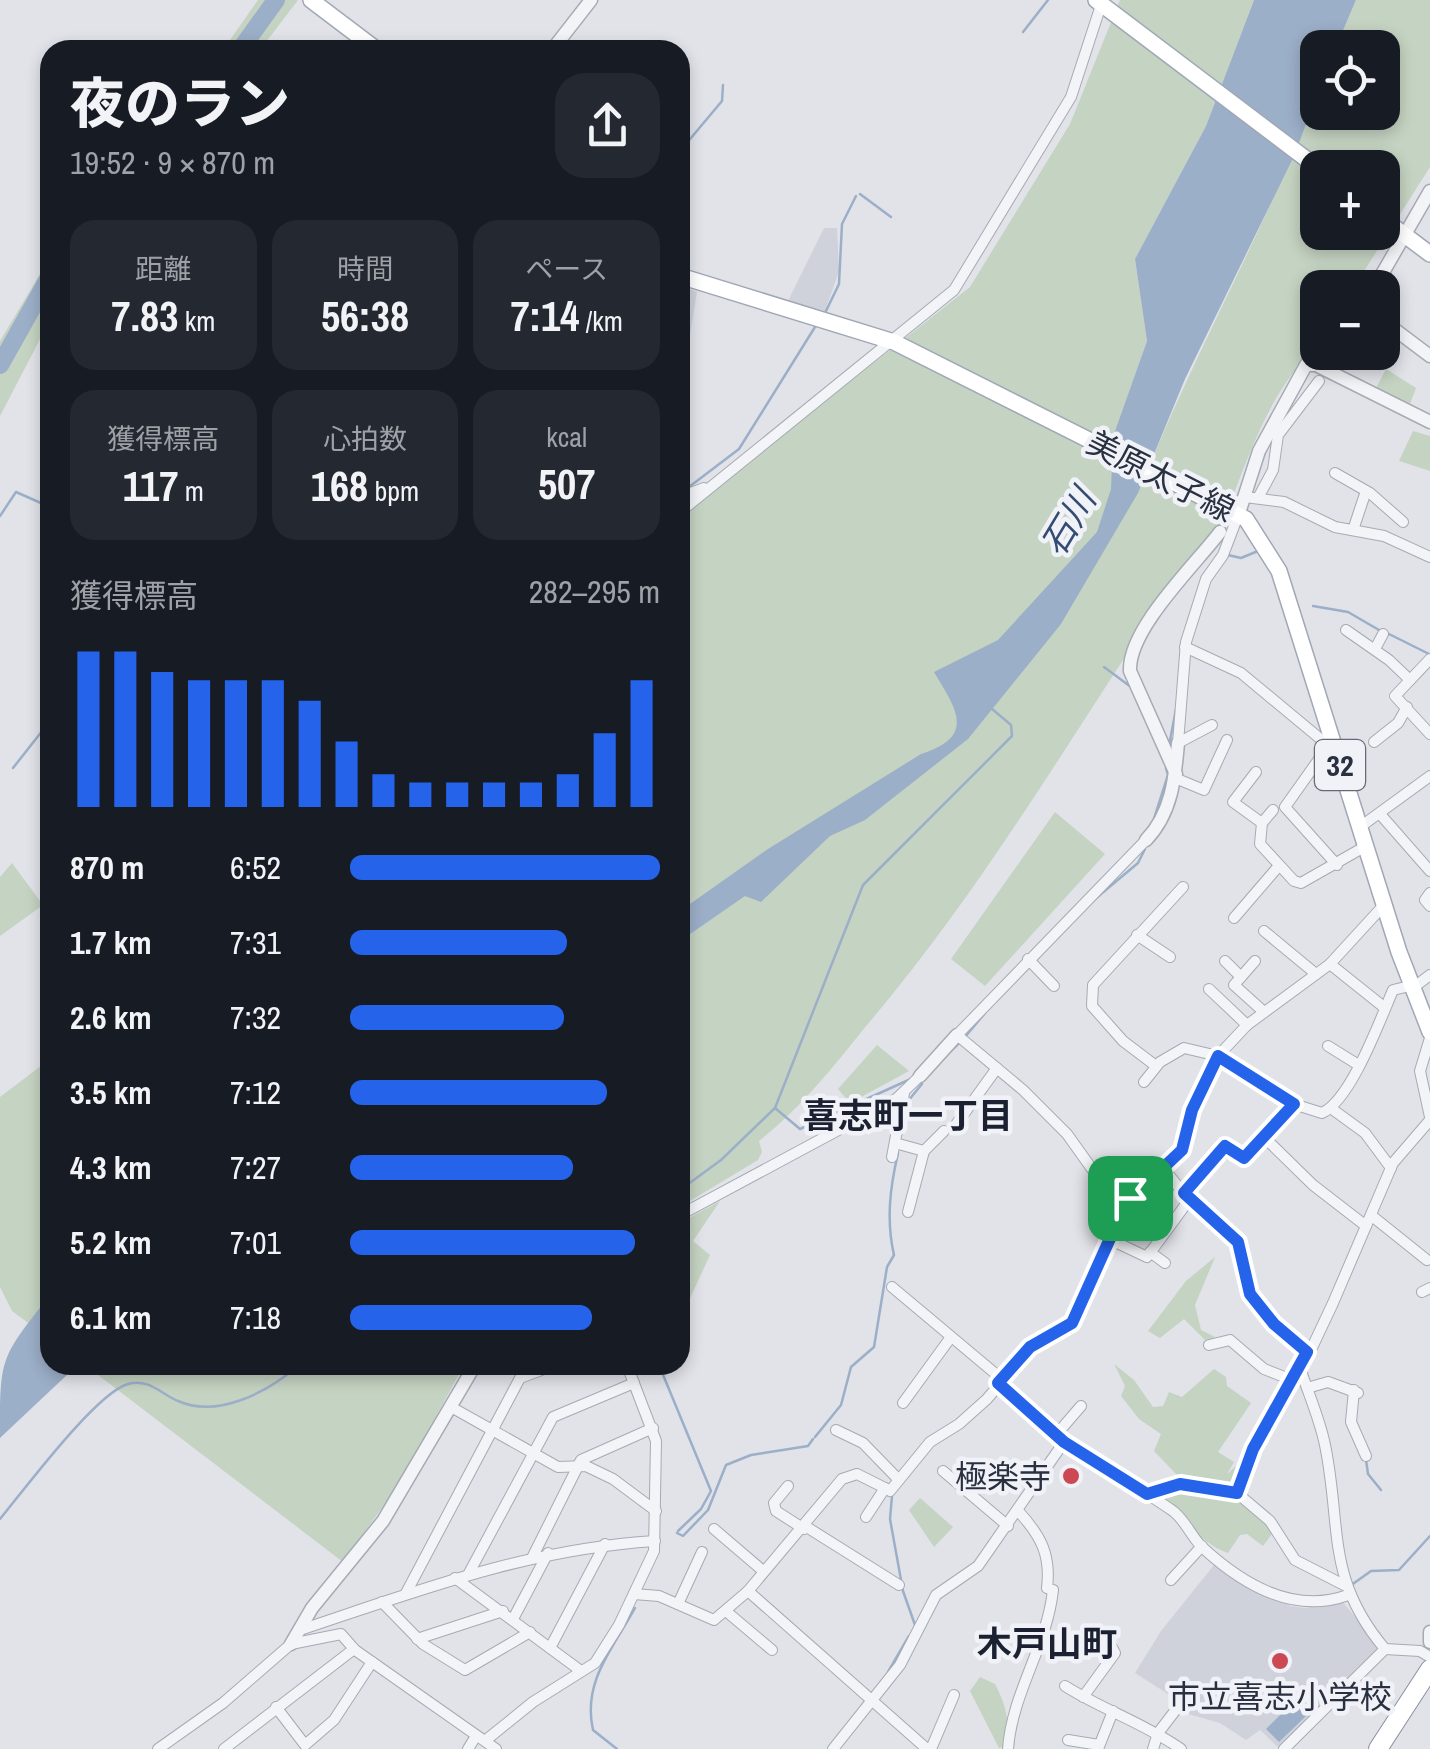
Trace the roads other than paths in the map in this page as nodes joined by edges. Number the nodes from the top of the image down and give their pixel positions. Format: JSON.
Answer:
{"nodes":[{"id":1,"x":311,"y":0,"type":"edge"},
{"id":2,"x":591,"y":0,"type":"edge"},
{"id":3,"x":1102,"y":4,"type":"edge"},
{"id":4,"x":363,"y":40,"type":"edge"},
{"id":5,"x":560,"y":40,"type":"edge"},
{"id":6,"x":1300,"y":154,"type":"edge"},
{"id":7,"x":1430,"y":191,"type":"edge"},
{"id":8,"x":1400,"y":232,"type":"edge"},
{"id":9,"x":1404,"y":235,"type":"junction"},
{"id":10,"x":1430,"y":254,"type":"edge"},
{"id":11,"x":1384,"y":270,"type":"edge"},
{"id":12,"x":690,"y":279,"type":"edge"},
{"id":13,"x":1400,"y":334,"type":"edge"},
{"id":14,"x":899,"y":344,"type":"junction"},
{"id":15,"x":1430,"y":356,"type":"edge"},
{"id":16,"x":1326,"y":370,"type":"edge"},
{"id":17,"x":1323,"y":376,"type":"junction"},
{"id":18,"x":1430,"y":422,"type":"edge"},
{"id":19,"x":1334,"y":474,"type":"dead end"},
{"id":20,"x":710,"y":487,"type":"junction"},
{"id":21,"x":1366,"y":492,"type":"junction"},
{"id":22,"x":690,"y":494,"type":"edge"},
{"id":23,"x":1252,"y":498,"type":"junction"},
{"id":24,"x":690,"y":504,"type":"edge"},
{"id":25,"x":1236,"y":511,"type":"junction"},
{"id":26,"x":1403,"y":522,"type":"dead end"},
{"id":27,"x":1353,"y":530,"type":"junction"},
{"id":28,"x":1220,"y":532,"type":"joint"},
{"id":29,"x":1430,"y":557,"type":"edge"},
{"id":30,"x":1346,"y":630,"type":"dead end"},
{"id":31,"x":1383,"y":634,"type":"dead end"},
{"id":32,"x":1185,"y":647,"type":"junction"},
{"id":33,"x":1375,"y":649,"type":"junction"},
{"id":34,"x":1430,"y":659,"type":"edge"},
{"id":35,"x":1410,"y":680,"type":"junction"},
{"id":36,"x":1407,"y":708,"type":"junction"},
{"id":37,"x":1212,"y":724,"type":"dead end"},
{"id":38,"x":1430,"y":734,"type":"edge"},
{"id":39,"x":1226,"y":740,"type":"dead end"},
{"id":40,"x":1374,"y":742,"type":"dead end"},
{"id":41,"x":1178,"y":743,"type":"junction"},
{"id":42,"x":1332,"y":748,"type":"junction"},
{"id":43,"x":1256,"y":772,"type":"dead end"},
{"id":44,"x":1175,"y":776,"type":"junction"},
{"id":45,"x":1430,"y":776,"type":"edge"},
{"id":46,"x":1273,"y":810,"type":"dead end"},
{"id":47,"x":1380,"y":814,"type":"junction"},
{"id":48,"x":1262,"y":824,"type":"junction"},
{"id":49,"x":1360,"y":827,"type":"junction"},
{"id":50,"x":1146,"y":840,"type":"joint"},
{"id":51,"x":1366,"y":846,"type":"junction"},
{"id":52,"x":1337,"y":865,"type":"junction"},
{"id":53,"x":1277,"y":868,"type":"junction"},
{"id":54,"x":1430,"y":871,"type":"edge"},
{"id":55,"x":1183,"y":887,"type":"dead end"},
{"id":56,"x":1430,"y":892,"type":"edge"},
{"id":57,"x":1384,"y":905,"type":"junction"},
{"id":58,"x":1430,"y":906,"type":"edge"},
{"id":59,"x":1234,"y":918,"type":"dead end"},
{"id":60,"x":1264,"y":931,"type":"dead end"},
{"id":61,"x":1136,"y":935,"type":"junction"},
{"id":62,"x":1170,"y":958,"type":"dead end"},
{"id":63,"x":1224,"y":960,"type":"dead end"},
{"id":64,"x":1255,"y":961,"type":"dead end"},
{"id":65,"x":1031,"y":962,"type":"junction"},
{"id":66,"x":1330,"y":964,"type":"junction"},
{"id":67,"x":1316,"y":974,"type":"junction"},
{"id":68,"x":1430,"y":975,"type":"edge"},
{"id":69,"x":1242,"y":976,"type":"junction"},
{"id":70,"x":1054,"y":986,"type":"dead end"},
{"id":71,"x":1412,"y":986,"type":"junction"},
{"id":72,"x":1209,"y":989,"type":"dead end"},
{"id":73,"x":1385,"y":1008,"type":"junction"},
{"id":74,"x":1264,"y":1012,"type":"junction"},
{"id":75,"x":1247,"y":1025,"type":"junction"},
{"id":76,"x":956,"y":1034,"type":"junction"},
{"id":77,"x":1430,"y":1035,"type":"edge"},
{"id":78,"x":1328,"y":1046,"type":"dead end"},
{"id":79,"x":1218,"y":1056,"type":"junction"},
{"id":80,"x":1357,"y":1064,"type":"junction"},
{"id":81,"x":1156,"y":1066,"type":"junction"},
{"id":82,"x":997,"y":1068,"type":"junction"},
{"id":83,"x":920,"y":1076,"type":"joint"},
{"id":84,"x":1144,"y":1082,"type":"dead end"},
{"id":85,"x":904,"y":1093,"type":"junction"},
{"id":86,"x":1294,"y":1104,"type":"junction"},
{"id":87,"x":1332,"y":1108,"type":"junction"},
{"id":88,"x":1430,"y":1118,"type":"edge"},
{"id":89,"x":956,"y":1126,"type":"dead end"},
{"id":90,"x":944,"y":1131,"type":"dead end"},
{"id":91,"x":1264,"y":1136,"type":"junction"},
{"id":92,"x":895,"y":1143,"type":"junction"},
{"id":93,"x":924,"y":1151,"type":"junction"},
{"id":94,"x":892,"y":1157,"type":"dead end"},
{"id":95,"x":1391,"y":1168,"type":"junction"},
{"id":96,"x":1164,"y":1170,"type":"junction"},
{"id":97,"x":1187,"y":1196,"type":"junction"},
{"id":98,"x":1130,"y":1198,"type":"junction"},
{"id":99,"x":690,"y":1209,"type":"edge"},
{"id":100,"x":908,"y":1212,"type":"dead end"},
{"id":101,"x":1369,"y":1221,"type":"junction"},
{"id":102,"x":1109,"y":1239,"type":"junction"},
{"id":103,"x":1150,"y":1252,"type":"junction"},
{"id":104,"x":1427,"y":1260,"type":"dead end"},
{"id":105,"x":1165,"y":1263,"type":"dead end"},
{"id":106,"x":892,"y":1286,"type":"dead end"},
{"id":107,"x":951,"y":1337,"type":"junction"},
{"id":108,"x":1209,"y":1344,"type":"dead end"},
{"id":109,"x":1307,"y":1352,"type":"junction"},
{"id":110,"x":1301,"y":1371,"type":"junction"},
{"id":111,"x":469,"y":1375,"type":"edge"},
{"id":112,"x":528,"y":1375,"type":"edge"},
{"id":113,"x":631,"y":1375,"type":"edge"},
{"id":114,"x":1292,"y":1380,"type":"junction"},
{"id":115,"x":634,"y":1383,"type":"junction"},
{"id":116,"x":998,"y":1383,"type":"junction"},
{"id":117,"x":1306,"y":1388,"type":"junction"},
{"id":118,"x":903,"y":1403,"type":"dead end"},
{"id":119,"x":1082,"y":1406,"type":"dead end"},
{"id":120,"x":450,"y":1407,"type":"junction"},
{"id":121,"x":653,"y":1428,"type":"junction"},
{"id":122,"x":493,"y":1430,"type":"junction"},
{"id":123,"x":836,"y":1430,"type":"dead end"},
{"id":124,"x":1060,"y":1438,"type":"junction"},
{"id":125,"x":534,"y":1453,"type":"junction"},
{"id":126,"x":1366,"y":1456,"type":"dead end"},
{"id":127,"x":578,"y":1466,"type":"junction"},
{"id":128,"x":943,"y":1471,"type":"dead end"},
{"id":129,"x":898,"y":1478,"type":"junction"},
{"id":130,"x":788,"y":1486,"type":"dead end"},
{"id":131,"x":885,"y":1488,"type":"junction"},
{"id":132,"x":1237,"y":1493,"type":"junction"},
{"id":133,"x":1147,"y":1494,"type":"junction"},
{"id":134,"x":656,"y":1511,"type":"junction"},
{"id":135,"x":1019,"y":1512,"type":"junction"},
{"id":136,"x":866,"y":1516,"type":"dead end"},
{"id":137,"x":1008,"y":1526,"type":"junction"},
{"id":138,"x":804,"y":1527,"type":"junction"},
{"id":139,"x":714,"y":1529,"type":"dead end"},
{"id":140,"x":655,"y":1541,"type":"junction"},
{"id":141,"x":604,"y":1544,"type":"junction"},
{"id":142,"x":1202,"y":1546,"type":"junction"},
{"id":143,"x":702,"y":1552,"type":"dead end"},
{"id":144,"x":548,"y":1553,"type":"junction"},
{"id":145,"x":533,"y":1556,"type":"junction"},
{"id":146,"x":762,"y":1570,"type":"junction"},
{"id":147,"x":469,"y":1573,"type":"junction"},
{"id":148,"x":454,"y":1578,"type":"junction"},
{"id":149,"x":1171,"y":1580,"type":"dead end"},
{"id":150,"x":898,"y":1585,"type":"dead end"},
{"id":151,"x":1347,"y":1591,"type":"junction"},
{"id":152,"x":748,"y":1592,"type":"junction"},
{"id":153,"x":406,"y":1594,"type":"junction"},
{"id":154,"x":634,"y":1594,"type":"junction"},
{"id":155,"x":382,"y":1602,"type":"junction"},
{"id":156,"x":678,"y":1604,"type":"junction"},
{"id":157,"x":727,"y":1612,"type":"junction"},
{"id":158,"x":508,"y":1615,"type":"junction"},
{"id":159,"x":300,"y":1630,"type":"junction"},
{"id":160,"x":530,"y":1632,"type":"junction"},
{"id":161,"x":1430,"y":1632,"type":"edge"},
{"id":162,"x":1106,"y":1637,"type":"dead end"},
{"id":163,"x":417,"y":1639,"type":"junction"},
{"id":164,"x":1430,"y":1642,"type":"edge"},
{"id":165,"x":291,"y":1644,"type":"junction"},
{"id":166,"x":550,"y":1648,"type":"junction"},
{"id":167,"x":1385,"y":1648,"type":"junction"},
{"id":168,"x":354,"y":1649,"type":"junction"},
{"id":169,"x":772,"y":1650,"type":"dead end"},
{"id":170,"x":1430,"y":1657,"type":"edge"},
{"id":171,"x":372,"y":1662,"type":"junction"},
{"id":172,"x":1430,"y":1669,"type":"edge"},
{"id":173,"x":581,"y":1671,"type":"junction"},
{"id":174,"x":1065,"y":1686,"type":"dead end"},
{"id":175,"x":954,"y":1695,"type":"dead end"},
{"id":176,"x":1083,"y":1697,"type":"junction"},
{"id":177,"x":874,"y":1702,"type":"junction"},
{"id":178,"x":276,"y":1707,"type":"junction"},
{"id":179,"x":1178,"y":1707,"type":"dead end"},
{"id":180,"x":1113,"y":1711,"type":"junction"},
{"id":181,"x":1158,"y":1733,"type":"junction"},
{"id":182,"x":481,"y":1738,"type":"junction"},
{"id":183,"x":1068,"y":1740,"type":"dead end"},
{"id":184,"x":1098,"y":1747,"type":"edge"},
{"id":185,"x":158,"y":1749,"type":"edge"},
{"id":186,"x":224,"y":1749,"type":"edge"},
{"id":187,"x":468,"y":1749,"type":"edge"},
{"id":188,"x":496,"y":1749,"type":"edge"},
{"id":189,"x":833,"y":1749,"type":"edge"},
{"id":190,"x":929,"y":1749,"type":"edge"},
{"id":191,"x":1008,"y":1749,"type":"edge"},
{"id":192,"x":1153,"y":1749,"type":"edge"},
{"id":193,"x":1181,"y":1749,"type":"edge"},
{"id":194,"x":1284,"y":1749,"type":"edge"},
{"id":195,"x":1378,"y":1749,"type":"edge"}],
"edges":[{"from":1,"to":4,"type":"main road"},
{"from":2,"to":5,"type":"street"},
{"from":3,"to":6,"type":"main road"},
{"from":3,"to":14,"type":"street"},
{"from":7,"to":9,"type":"street"},
{"from":8,"to":9,"type":"main road"},
{"from":9,"to":10,"type":"main road"},
{"from":9,"to":11,"type":"street"},
{"from":12,"to":14,"type":"main road","name":"美原太子線","number":"32"},
{"from":13,"to":15,"type":"street"},
{"from":14,"to":20,"type":"street"},
{"from":14,"to":25,"type":"main road","name":"美原太子線","number":"32"},
{"from":16,"to":17,"type":"street"},
{"from":17,"to":18,"type":"street"},
{"from":17,"to":23,"type":"street"},
{"from":17,"to":23,"type":"street"},
{"from":19,"to":21,"type":"street"},
{"from":20,"to":22,"type":"street"},
{"from":20,"to":24,"type":"street"},
{"from":21,"to":26,"type":"street"},
{"from":21,"to":27,"type":"street"},
{"from":23,"to":25,"type":"street"},
{"from":23,"to":27,"type":"street"},
{"from":25,"to":28,"type":"street"},
{"from":25,"to":32,"type":"street"},
{"from":25,"to":42,"type":"main road","name":"美原太子線","number":"32"},
{"from":27,"to":29,"type":"street"},
{"from":28,"to":44,"type":"street"},
{"from":30,"to":33,"type":"street"},
{"from":31,"to":33,"type":"street"},
{"from":32,"to":41,"type":"street"},
{"from":32,"to":42,"type":"street"},
{"from":33,"to":35,"type":"street"},
{"from":34,"to":35,"type":"street"},
{"from":35,"to":36,"type":"street"},
{"from":36,"to":38,"type":"street"},
{"from":36,"to":40,"type":"street"},
{"from":37,"to":41,"type":"street"},
{"from":39,"to":44,"type":"street"},
{"from":41,"to":44,"type":"street"},
{"from":42,"to":49,"type":"main road","name":"美原太子線","number":"32"},
{"from":42,"to":52,"type":"street"},
{"from":43,"to":48,"type":"street"},
{"from":44,"to":50,"type":"street"},
{"from":45,"to":47,"type":"street"},
{"from":46,"to":48,"type":"street"},
{"from":47,"to":49,"type":"street"},
{"from":47,"to":54,"type":"street"},
{"from":48,"to":53,"type":"street"},
{"from":49,"to":51,"type":"main road","name":"美原太子線","number":"32"},
{"from":50,"to":65,"type":"street"},
{"from":51,"to":52,"type":"street"},
{"from":51,"to":57,"type":"main road","name":"美原太子線","number":"32"},
{"from":52,"to":53,"type":"street"},
{"from":53,"to":59,"type":"street"},
{"from":55,"to":61,"type":"street"},
{"from":56,"to":58,"type":"street"},
{"from":57,"to":66,"type":"street"},
{"from":57,"to":71,"type":"main road","name":"美原太子線","number":"32"},
{"from":60,"to":67,"type":"street"},
{"from":61,"to":62,"type":"street"},
{"from":61,"to":81,"type":"street"},
{"from":63,"to":69,"type":"street"},
{"from":64,"to":69,"type":"street"},
{"from":65,"to":70,"type":"street"},
{"from":65,"to":76,"type":"street"},
{"from":66,"to":67,"type":"street"},
{"from":66,"to":73,"type":"street"},
{"from":67,"to":74,"type":"street"},
{"from":68,"to":71,"type":"street"},
{"from":69,"to":74,"type":"street"},
{"from":71,"to":73,"type":"street"},
{"from":71,"to":77,"type":"main road","name":"美原太子線","number":"32"},
{"from":72,"to":75,"type":"street"},
{"from":73,"to":80,"type":"street"},
{"from":74,"to":75,"type":"street"},
{"from":75,"to":79,"type":"street"},
{"from":76,"to":82,"type":"street"},
{"from":76,"to":83,"type":"street"},
{"from":77,"to":88,"type":"street"},
{"from":78,"to":80,"type":"street"},
{"from":79,"to":81,"type":"street"},
{"from":79,"to":86,"type":"street"},
{"from":79,"to":96,"type":"street"},
{"from":80,"to":87,"type":"street"},
{"from":81,"to":84,"type":"street"},
{"from":82,"to":89,"type":"street"},
{"from":82,"to":98,"type":"street"},
{"from":83,"to":85,"type":"street"},
{"from":85,"to":92,"type":"street"},
{"from":85,"to":99,"type":"street"},
{"from":86,"to":87,"type":"street"},
{"from":86,"to":91,"type":"street"},
{"from":87,"to":95,"type":"street"},
{"from":88,"to":95,"type":"street"},
{"from":90,"to":93,"type":"street"},
{"from":91,"to":97,"type":"street"},
{"from":91,"to":101,"type":"street"},
{"from":92,"to":93,"type":"street"},
{"from":92,"to":94,"type":"street"},
{"from":93,"to":100,"type":"street"},
{"from":95,"to":101,"type":"street"},
{"from":96,"to":97,"type":"street"},
{"from":96,"to":98,"type":"street"},
{"from":97,"to":103,"type":"street"},
{"from":97,"to":109,"type":"street"},
{"from":98,"to":102,"type":"street"},
{"from":101,"to":104,"type":"street"},
{"from":101,"to":109,"type":"street"},
{"from":102,"to":103,"type":"street"},
{"from":102,"to":116,"type":"street"},
{"from":103,"to":105,"type":"street"},
{"from":106,"to":107,"type":"street"},
{"from":107,"to":116,"type":"street"},
{"from":107,"to":118,"type":"street"},
{"from":108,"to":114,"type":"street"},
{"from":109,"to":110,"type":"street"},
{"from":110,"to":114,"type":"street"},
{"from":110,"to":117,"type":"street"},
{"from":111,"to":120,"type":"street"},
{"from":112,"to":122,"type":"street"},
{"from":113,"to":115,"type":"street"},
{"from":114,"to":132,"type":"street"},
{"from":115,"to":121,"type":"street"},
{"from":115,"to":125,"type":"street"},
{"from":116,"to":124,"type":"street"},
{"from":116,"to":129,"type":"street"},
{"from":117,"to":126,"type":"street"},
{"from":117,"to":151,"type":"street"},
{"from":119,"to":124,"type":"street"},
{"from":120,"to":122,"type":"street"},
{"from":120,"to":159,"type":"street"},
{"from":121,"to":127,"type":"street"},
{"from":121,"to":134,"type":"street"},
{"from":122,"to":125,"type":"street"},
{"from":122,"to":153,"type":"street"},
{"from":123,"to":129,"type":"street"},
{"from":124,"to":133,"type":"street"},
{"from":124,"to":135,"type":"street"},
{"from":125,"to":127,"type":"street"},
{"from":125,"to":147,"type":"street"},
{"from":127,"to":134,"type":"street"},
{"from":127,"to":145,"type":"street"},
{"from":128,"to":137,"type":"street"},
{"from":129,"to":131,"type":"street"},
{"from":130,"to":138,"type":"street"},
{"from":131,"to":136,"type":"street"},
{"from":131,"to":138,"type":"street"},
{"from":132,"to":133,"type":"street"},
{"from":132,"to":151,"type":"street"},
{"from":133,"to":142,"type":"street"},
{"from":134,"to":140,"type":"street"},
{"from":135,"to":137,"type":"street"},
{"from":135,"to":191,"type":"street"},
{"from":137,"to":177,"type":"street"},
{"from":138,"to":146,"type":"street"},
{"from":138,"to":150,"type":"street"},
{"from":139,"to":146,"type":"street"},
{"from":140,"to":141,"type":"street"},
{"from":140,"to":154,"type":"street"},
{"from":141,"to":144,"type":"street"},
{"from":141,"to":166,"type":"street"},
{"from":142,"to":149,"type":"street"},
{"from":142,"to":151,"type":"street"},
{"from":143,"to":156,"type":"street"},
{"from":144,"to":145,"type":"street"},
{"from":144,"to":158,"type":"street"},
{"from":145,"to":147,"type":"street"},
{"from":146,"to":152,"type":"street"},
{"from":147,"to":148,"type":"street"},
{"from":148,"to":153,"type":"street"},
{"from":148,"to":158,"type":"street"},
{"from":151,"to":167,"type":"street"},
{"from":152,"to":157,"type":"street"},
{"from":152,"to":177,"type":"street"},
{"from":153,"to":155,"type":"street"},
{"from":154,"to":156,"type":"street"},
{"from":154,"to":173,"type":"street"},
{"from":155,"to":159,"type":"street"},
{"from":155,"to":163,"type":"street"},
{"from":156,"to":157,"type":"street"},
{"from":157,"to":169,"type":"street"},
{"from":158,"to":160,"type":"street"},
{"from":158,"to":163,"type":"street"},
{"from":159,"to":165,"type":"street"},
{"from":160,"to":163,"type":"street"},
{"from":160,"to":166,"type":"street"},
{"from":161,"to":164,"type":"street"},
{"from":162,"to":176,"type":"street"},
{"from":165,"to":168,"type":"street"},
{"from":165,"to":185,"type":"street"},
{"from":166,"to":173,"type":"street"},
{"from":167,"to":170,"type":"street"},
{"from":167,"to":194,"type":"street"},
{"from":168,"to":171,"type":"street"},
{"from":168,"to":178,"type":"street"},
{"from":171,"to":178,"type":"street"},
{"from":171,"to":182,"type":"street"},
{"from":172,"to":195,"type":"highway"},
{"from":173,"to":182,"type":"street"},
{"from":174,"to":176,"type":"street"},
{"from":175,"to":190,"type":"street"},
{"from":176,"to":180,"type":"street"},
{"from":177,"to":189,"type":"street"},
{"from":177,"to":190,"type":"street"},
{"from":178,"to":186,"type":"street"},
{"from":179,"to":181,"type":"street"},
{"from":180,"to":181,"type":"street"},
{"from":180,"to":184,"type":"street"},
{"from":181,"to":192,"type":"street"},
{"from":181,"to":193,"type":"street"},
{"from":182,"to":187,"type":"street"},
{"from":182,"to":188,"type":"street"},
{"from":183,"to":184,"type":"street"}]}
